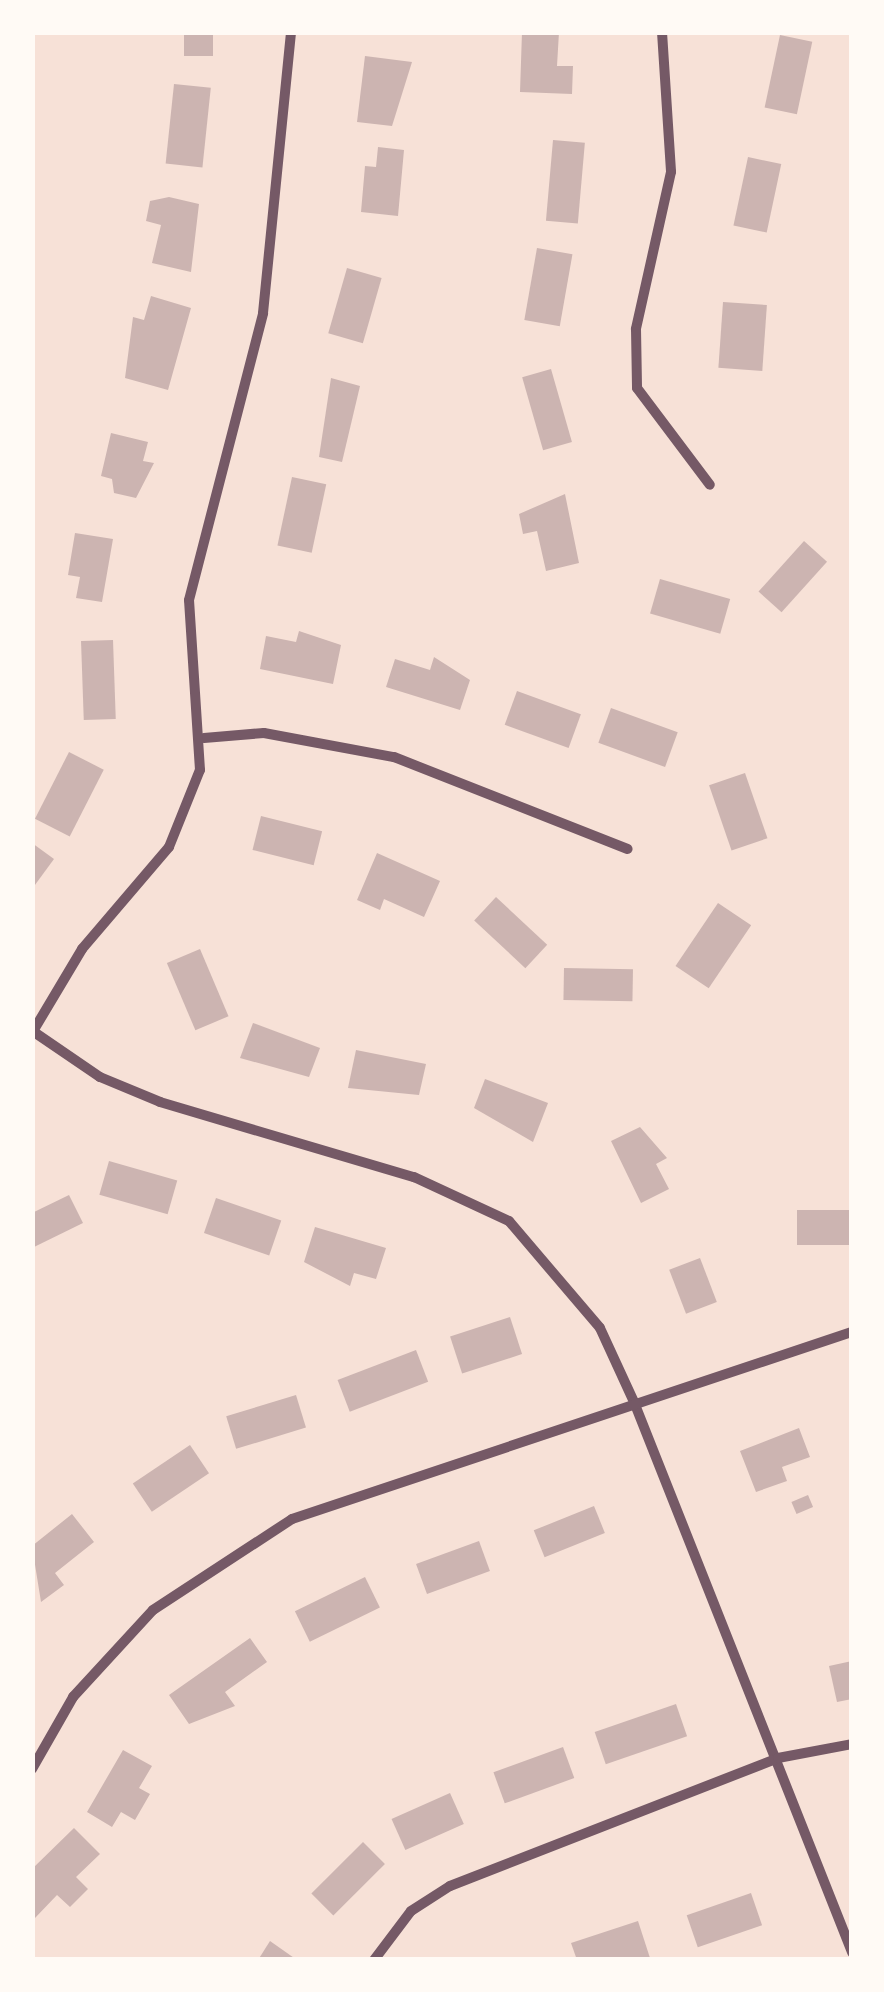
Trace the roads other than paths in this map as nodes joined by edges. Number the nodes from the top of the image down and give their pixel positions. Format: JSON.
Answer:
{"nodes":[{"id":1,"x":290,"y":32,"type":"edge"},
{"id":2,"x":662,"y":32,"type":"edge"},
{"id":3,"x":710,"y":484,"type":"dead end"},
{"id":4,"x":204,"y":738,"type":"junction"},
{"id":5,"x":628,"y":849,"type":"dead end"},
{"id":6,"x":33,"y":1032,"type":"edge"},
{"id":7,"x":852,"y":1332,"type":"edge"},
{"id":8,"x":634,"y":1402,"type":"junction"},
{"id":9,"x":852,"y":1744,"type":"edge"},
{"id":10,"x":778,"y":1758,"type":"junction"},
{"id":11,"x":32,"y":1769,"type":"edge"},
{"id":12,"x":852,"y":1952,"type":"edge"},
{"id":13,"x":374,"y":1960,"type":"edge"}],
"edges":[{"from":1,"to":4,"type":"street"},
{"from":2,"to":3,"type":"street"},
{"from":4,"to":5,"type":"street"},
{"from":4,"to":6,"type":"street"},
{"from":6,"to":8,"type":"street"},
{"from":7,"to":8,"type":"street"},
{"from":8,"to":10,"type":"street"},
{"from":8,"to":11,"type":"street"},
{"from":9,"to":10,"type":"street"},
{"from":10,"to":12,"type":"street"},
{"from":10,"to":13,"type":"street"}]}
